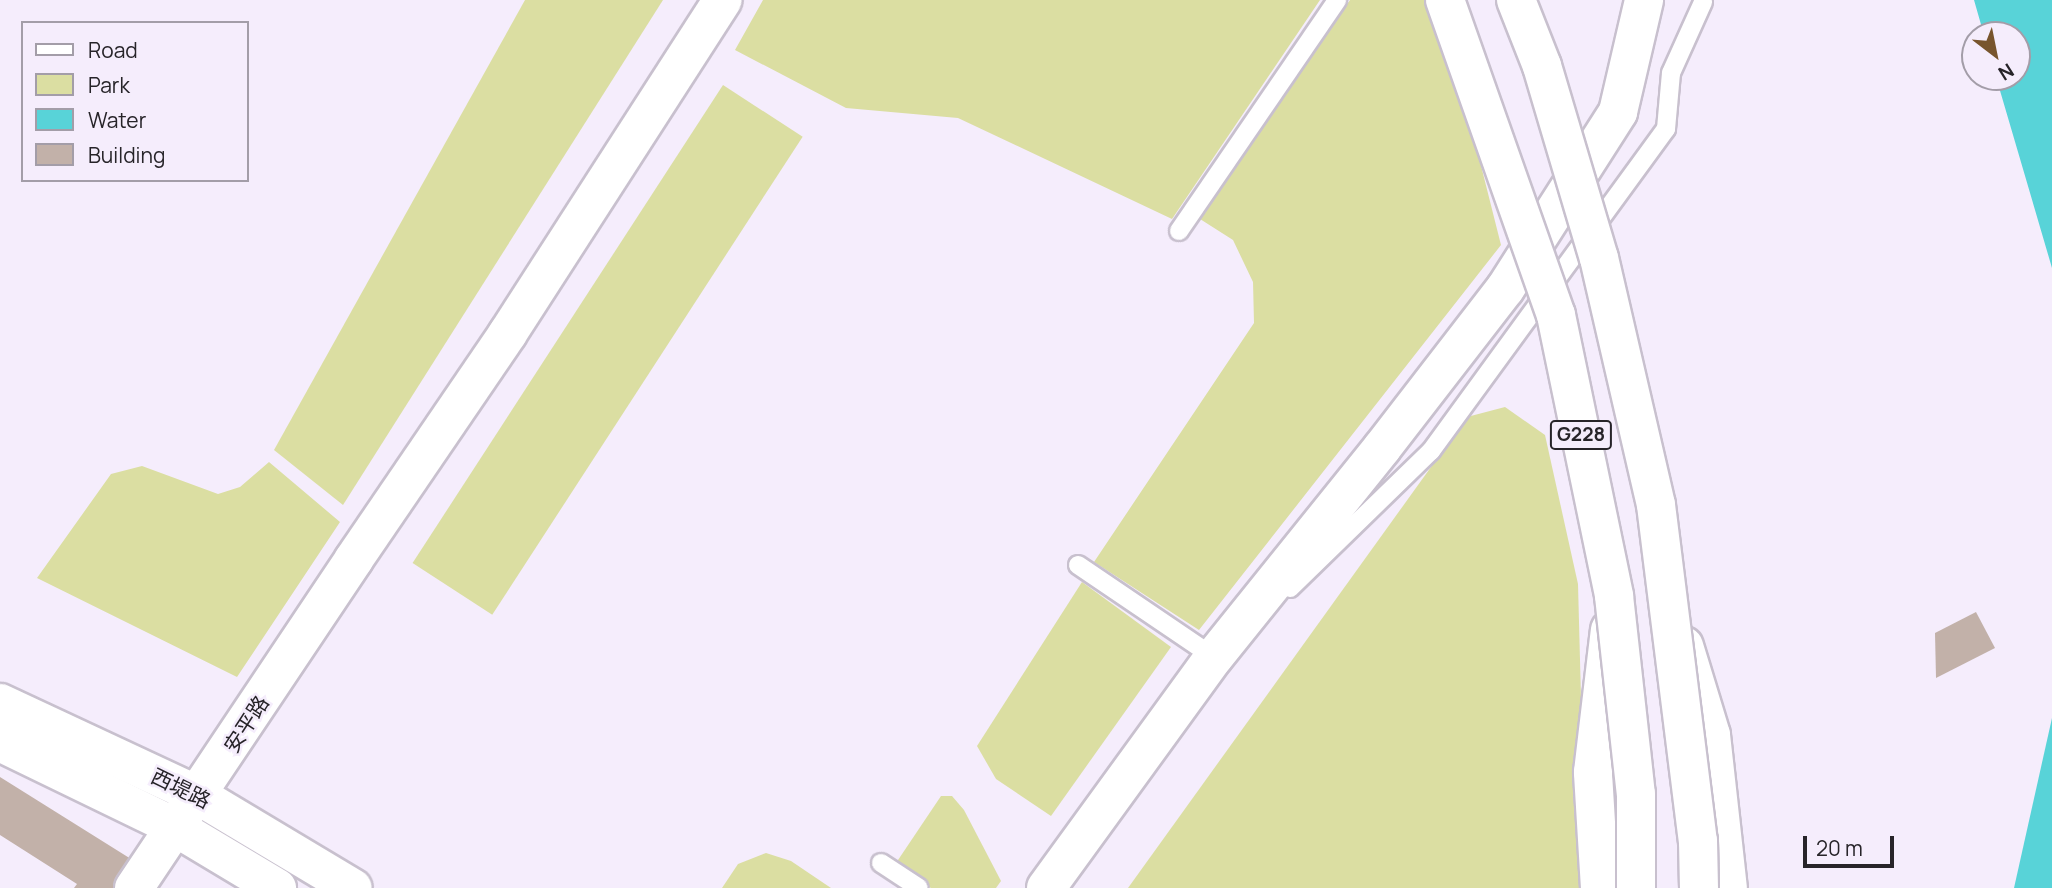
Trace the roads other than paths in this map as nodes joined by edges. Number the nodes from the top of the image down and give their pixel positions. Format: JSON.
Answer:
{"nodes":[{"id":1,"x":723,"y":0,"type":"edge"},
{"id":2,"x":1337,"y":0,"type":"edge"},
{"id":3,"x":1445,"y":0,"type":"edge"},
{"id":4,"x":1516,"y":0,"type":"edge"},
{"id":5,"x":1644,"y":0,"type":"edge"},
{"id":6,"x":1703,"y":2,"type":"dead end"},
{"id":7,"x":1179,"y":231,"type":"dead end"},
{"id":8,"x":1078,"y":565,"type":"dead end"},
{"id":9,"x":1665,"y":584,"type":"junction"},
{"id":10,"x":1614,"y":596,"type":"junction"},
{"id":11,"x":1210,"y":663,"type":"junction"},
{"id":12,"x":0,"y":704,"type":"edge"},
{"id":13,"x":0,"y":742,"type":"edge"},
{"id":14,"x":199,"y":796,"type":"junction"},
{"id":15,"x":175,"y":827,"type":"junction"},
{"id":16,"x":881,"y":863,"type":"dead end"},
{"id":17,"x":134,"y":888,"type":"edge"},
{"id":18,"x":277,"y":888,"type":"edge"},
{"id":19,"x":353,"y":888,"type":"edge"},
{"id":20,"x":919,"y":888,"type":"edge"},
{"id":21,"x":1046,"y":888,"type":"edge"},
{"id":22,"x":1600,"y":888,"type":"edge"},
{"id":23,"x":1636,"y":888,"type":"edge"},
{"id":24,"x":1699,"y":888,"type":"edge"},
{"id":25,"x":1728,"y":888,"type":"edge"}],
"edges":[{"from":1,"to":14,"type":"main road","name":"安平路"},
{"from":2,"to":7,"type":"lane"},
{"from":3,"to":10,"type":"main road","number":"G228","bridge":true},
{"from":4,"to":9,"type":"main road","number":"G228","bridge":true},
{"from":5,"to":11,"type":"main road","bridge":true},
{"from":6,"to":11,"type":"lane"},
{"from":8,"to":11,"type":"lane"},
{"from":9,"to":24,"type":"main road","number":"G228","bridge":true},
{"from":9,"to":25,"type":"main road","bridge":true},
{"from":10,"to":22,"type":"main road","bridge":true},
{"from":10,"to":23,"type":"main road","number":"G228","bridge":true},
{"from":11,"to":21,"type":"main road"},
{"from":12,"to":14,"type":"main road","name":"西堤路"},
{"from":13,"to":15,"type":"main road","name":"西堤路"},
{"from":14,"to":15,"type":"main road","name":"安平路"},
{"from":14,"to":19,"type":"main road","name":"西堤路"},
{"from":15,"to":17,"type":"main road","name":"安平路"},
{"from":15,"to":18,"type":"main road","name":"西堤路"},
{"from":16,"to":20,"type":"lane"}]}
